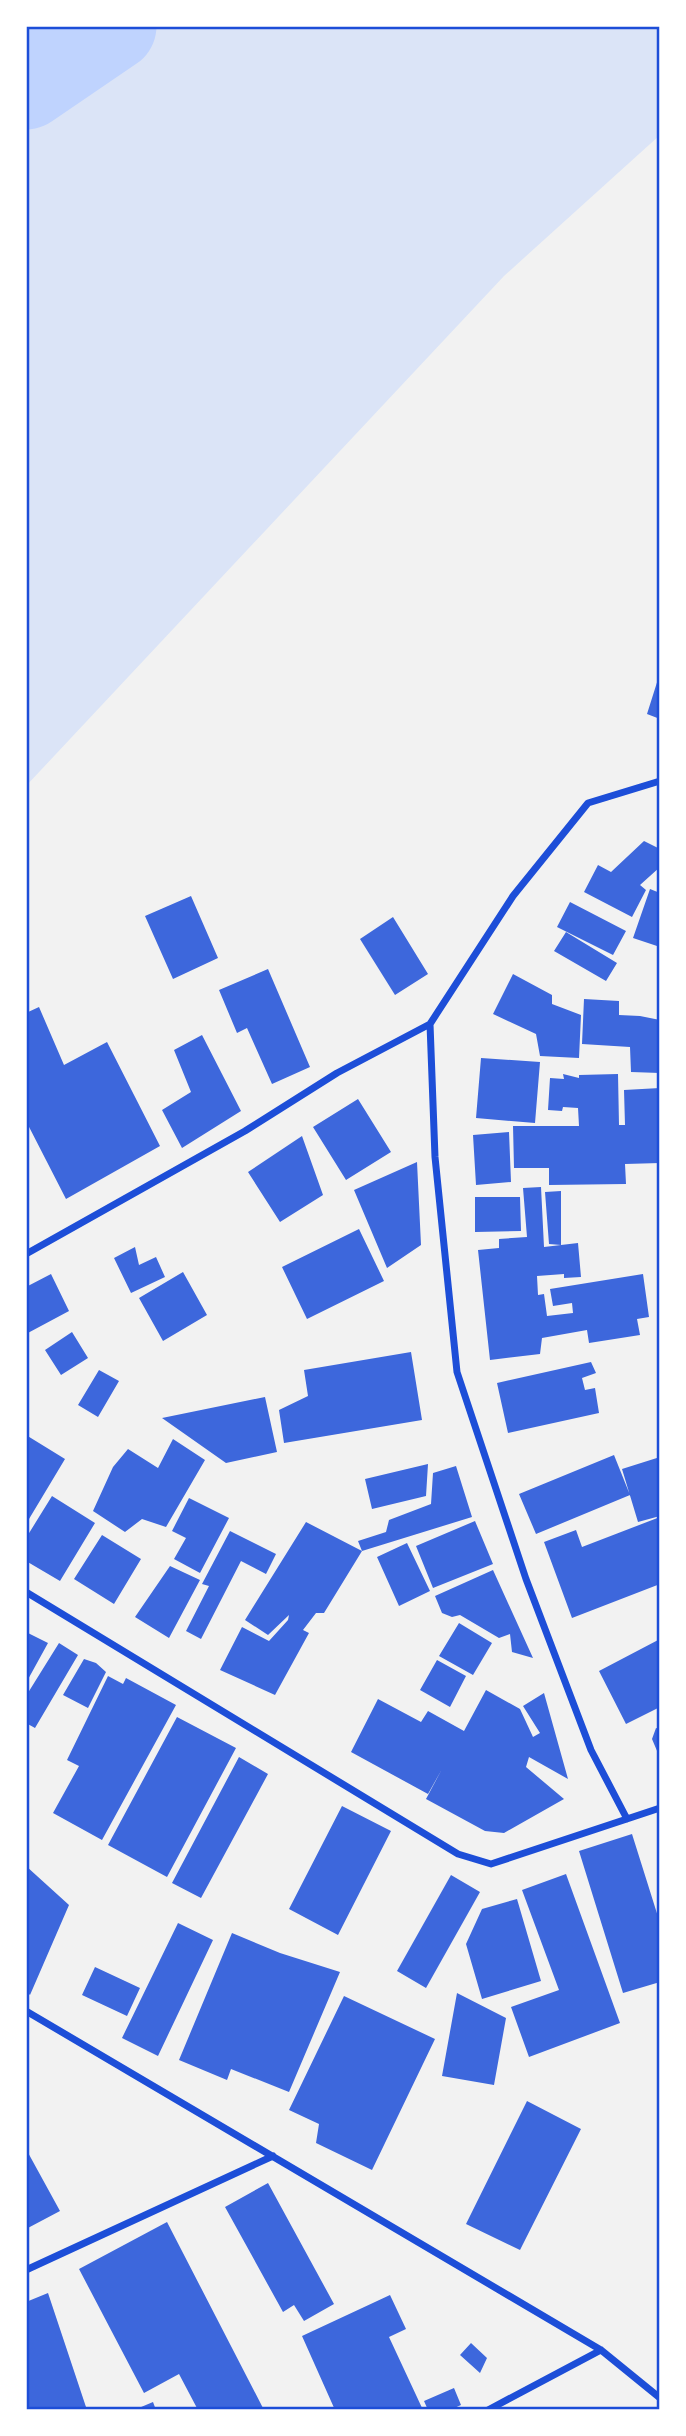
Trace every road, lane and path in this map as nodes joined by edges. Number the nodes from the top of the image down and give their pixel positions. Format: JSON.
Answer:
{"nodes":[{"id":1,"x":660,"y":781,"type":"edge"},
{"id":2,"x":430,"y":1024,"type":"junction"},
{"id":3,"x":26,"y":1254,"type":"edge"},
{"id":4,"x":26,"y":1592,"type":"edge"},
{"id":5,"x":660,"y":1808,"type":"edge"},
{"id":6,"x":627,"y":1819,"type":"junction"},
{"id":7,"x":26,"y":2011,"type":"edge"},
{"id":8,"x":273,"y":2156,"type":"junction"},
{"id":9,"x":26,"y":2270,"type":"edge"},
{"id":10,"x":601,"y":2350,"type":"junction"},
{"id":11,"x":660,"y":2398,"type":"edge"},
{"id":12,"x":488,"y":2410,"type":"edge"}],
"edges":[{"from":1,"to":2,"type":"street"},
{"from":2,"to":3,"type":"street"},
{"from":2,"to":6,"type":"street"},
{"from":4,"to":6,"type":"street"},
{"from":5,"to":6,"type":"street"},
{"from":7,"to":8,"type":"street"},
{"from":8,"to":9,"type":"street"},
{"from":8,"to":10,"type":"street"},
{"from":10,"to":11,"type":"street"},
{"from":10,"to":12,"type":"street"}]}
